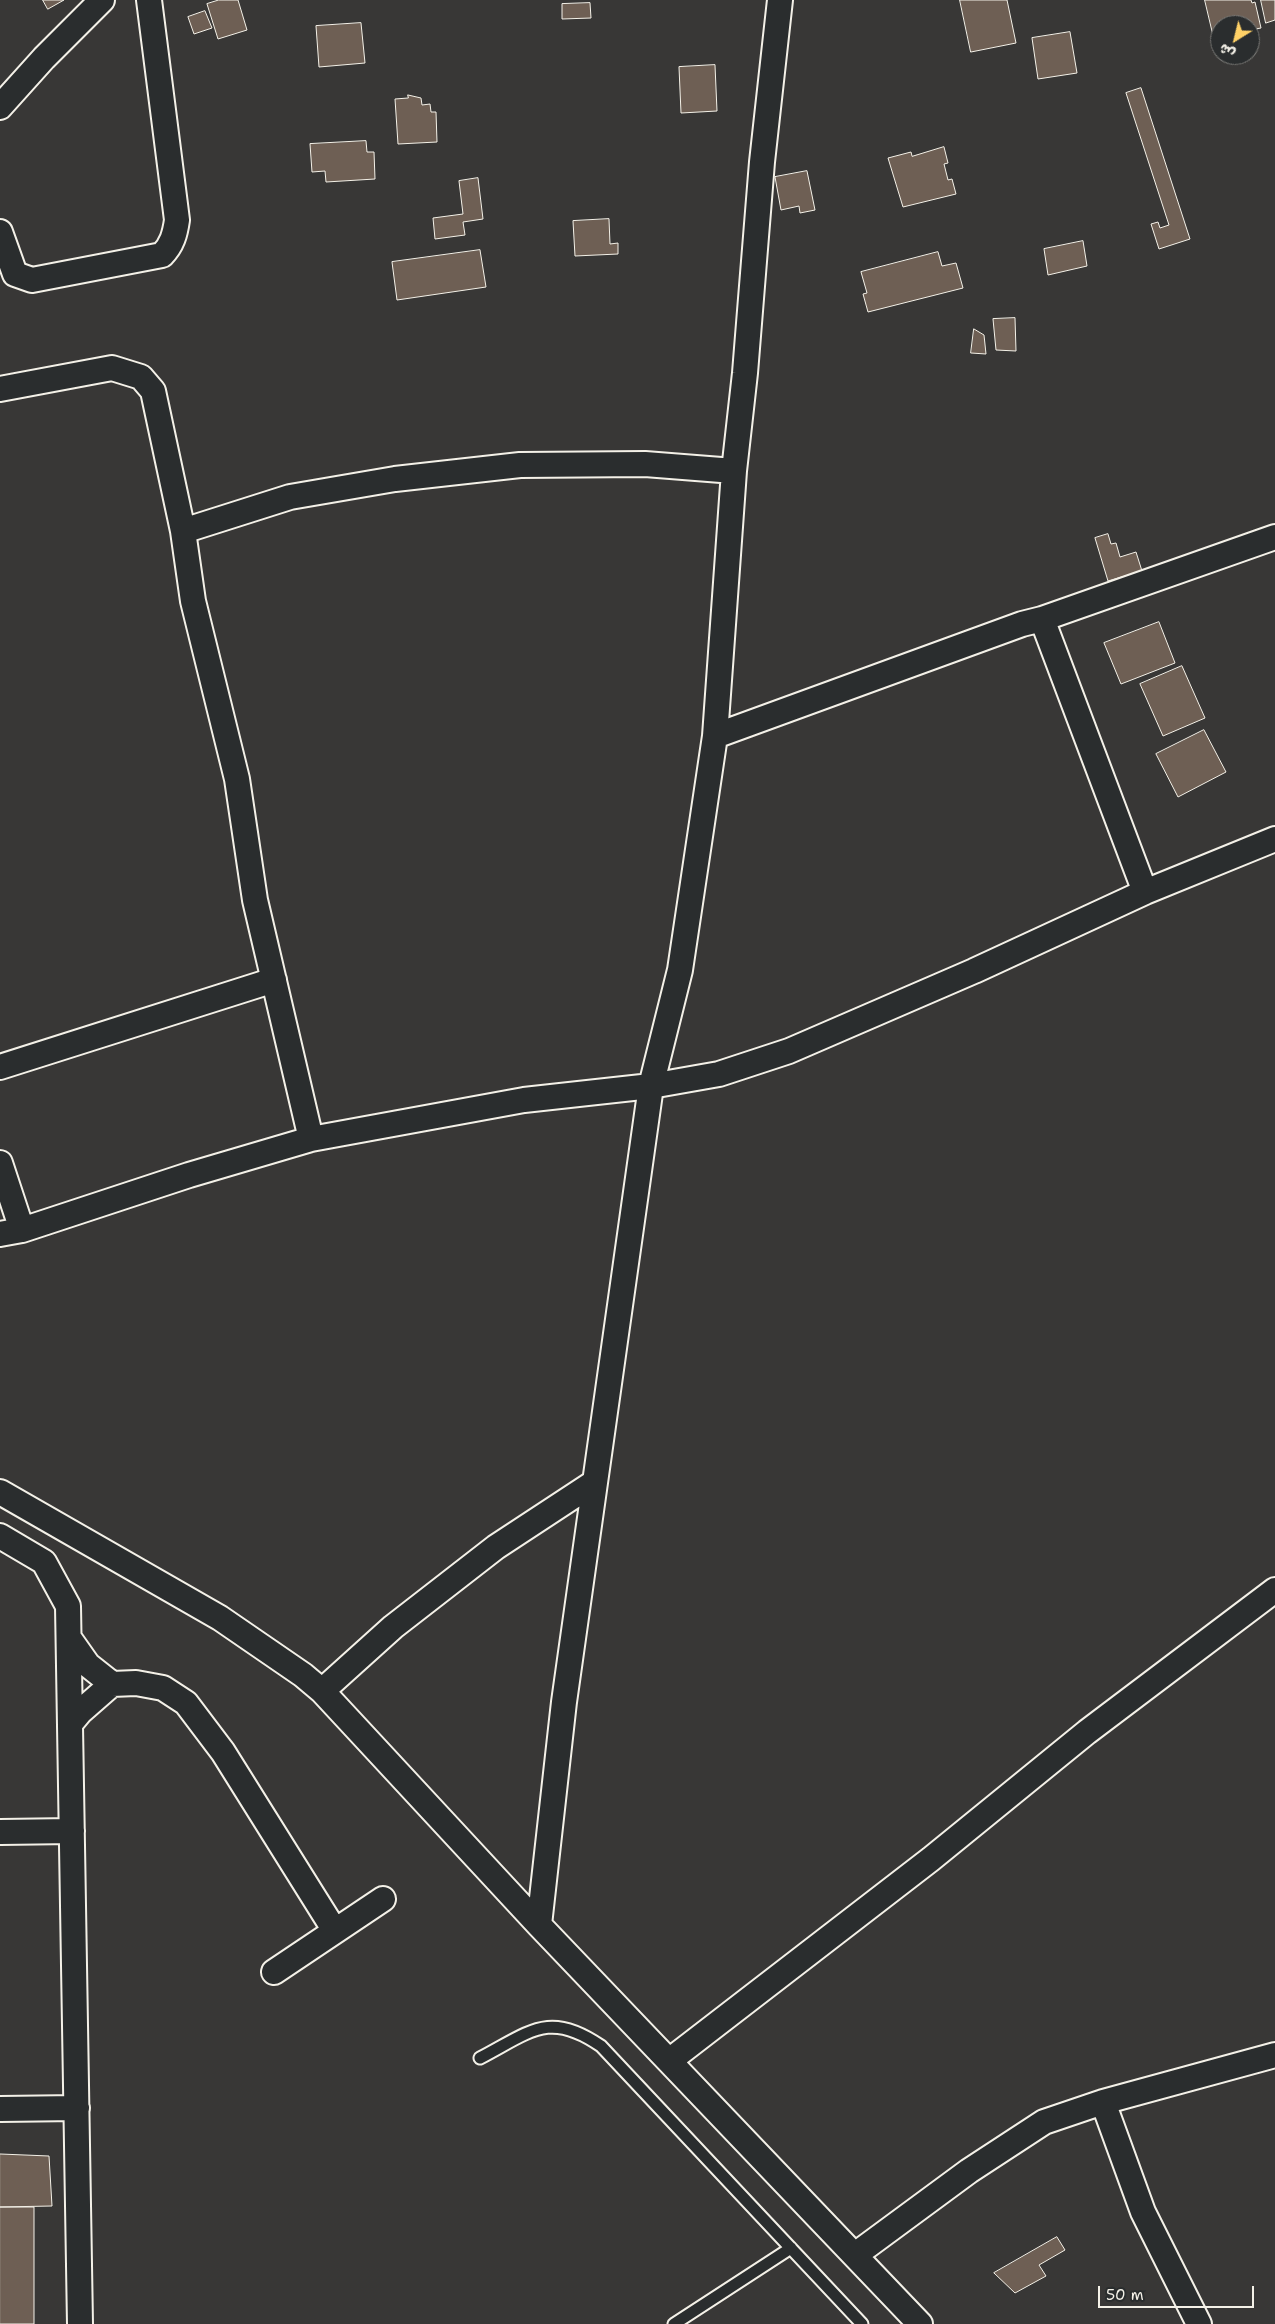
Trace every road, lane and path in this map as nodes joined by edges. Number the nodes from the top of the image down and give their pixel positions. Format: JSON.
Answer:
{"nodes":[{"id":1,"x":102,"y":0,"type":"edge"},
{"id":2,"x":149,"y":0,"type":"edge"},
{"id":3,"x":780,"y":0,"type":"edge"},
{"id":4,"x":0,"y":108,"type":"edge"},
{"id":5,"x":0,"y":232,"type":"edge"},
{"id":6,"x":0,"y":389,"type":"edge"},
{"id":7,"x":734,"y":470,"type":"junction"},
{"id":8,"x":183,"y":531,"type":"junction"},
{"id":9,"x":1275,"y":537,"type":"edge"},
{"id":10,"x":1042,"y":619,"type":"junction"},
{"id":11,"x":715,"y":736,"type":"junction"},
{"id":12,"x":1275,"y":839,"type":"edge"},
{"id":13,"x":1145,"y":892,"type":"junction"},
{"id":14,"x":274,"y":980,"type":"junction"},
{"id":15,"x":0,"y":1067,"type":"edge"},
{"id":16,"x":651,"y":1086,"type":"junction"},
{"id":17,"x":310,"y":1139,"type":"junction"},
{"id":18,"x":0,"y":1163,"type":"edge"},
{"id":19,"x":11,"y":1232,"type":"edge"},
{"id":20,"x":595,"y":1482,"type":"junction"},
{"id":21,"x":0,"y":1492,"type":"edge"},
{"id":22,"x":0,"y":1536,"type":"edge"},
{"id":23,"x":1275,"y":1590,"type":"edge"},
{"id":24,"x":69,"y":1638,"type":"junction"},
{"id":25,"x":112,"y":1684,"type":"junction"},
{"id":26,"x":322,"y":1691,"type":"junction"},
{"id":27,"x":70,"y":1724,"type":"junction"},
{"id":28,"x":72,"y":1831,"type":"junction"},
{"id":29,"x":0,"y":1832,"type":"edge"},
{"id":30,"x":383,"y":1899,"type":"dead end"},
{"id":31,"x":539,"y":1925,"type":"junction"},
{"id":32,"x":335,"y":1931,"type":"junction"},
{"id":33,"x":274,"y":1972,"type":"dead end"},
{"id":34,"x":1275,"y":2056,"type":"edge"},
{"id":35,"x":480,"y":2058,"type":"dead end"},
{"id":36,"x":669,"y":2061,"type":"junction"},
{"id":37,"x":1103,"y":2102,"type":"junction"},
{"id":38,"x":77,"y":2108,"type":"junction"},
{"id":39,"x":0,"y":2109,"type":"edge"},
{"id":40,"x":791,"y":2248,"type":"junction"},
{"id":41,"x":855,"y":2255,"type":"junction"},
{"id":42,"x":80,"y":2324,"type":"edge"},
{"id":43,"x":674,"y":2324,"type":"edge"},
{"id":44,"x":862,"y":2324,"type":"edge"},
{"id":45,"x":920,"y":2324,"type":"edge"},
{"id":46,"x":1199,"y":2324,"type":"edge"}],
"edges":[{"from":1,"to":4,"type":"street"},
{"from":2,"to":5,"type":"street"},
{"from":3,"to":7,"type":"street"},
{"from":6,"to":8,"type":"street"},
{"from":7,"to":8,"type":"street"},
{"from":7,"to":11,"type":"street"},
{"from":8,"to":14,"type":"street"},
{"from":9,"to":10,"type":"street"},
{"from":10,"to":11,"type":"street"},
{"from":10,"to":13,"type":"street"},
{"from":11,"to":16,"type":"street"},
{"from":12,"to":13,"type":"street"},
{"from":13,"to":16,"type":"street"},
{"from":14,"to":15,"type":"street"},
{"from":14,"to":17,"type":"street"},
{"from":16,"to":17,"type":"street"},
{"from":16,"to":20,"type":"street"},
{"from":17,"to":19,"type":"street"},
{"from":18,"to":19,"type":"street"},
{"from":20,"to":26,"type":"street"},
{"from":20,"to":31,"type":"street"},
{"from":21,"to":26,"type":"street"},
{"from":22,"to":24,"type":"street"},
{"from":23,"to":36,"type":"street"},
{"from":24,"to":25,"type":"street"},
{"from":24,"to":27,"type":"street"},
{"from":25,"to":27,"type":"street"},
{"from":25,"to":32,"type":"street"},
{"from":26,"to":31,"type":"street"},
{"from":27,"to":28,"type":"street"},
{"from":28,"to":29,"type":"street"},
{"from":28,"to":38,"type":"street"},
{"from":30,"to":32,"type":"street"},
{"from":31,"to":36,"type":"street"},
{"from":32,"to":33,"type":"street"},
{"from":34,"to":37,"type":"street"},
{"from":35,"to":40,"type":"lane"},
{"from":36,"to":41,"type":"street"},
{"from":37,"to":41,"type":"street"},
{"from":37,"to":46,"type":"street"},
{"from":38,"to":39,"type":"street"},
{"from":38,"to":42,"type":"street"},
{"from":40,"to":43,"type":"lane"},
{"from":40,"to":44,"type":"lane"},
{"from":41,"to":45,"type":"street"}]}
